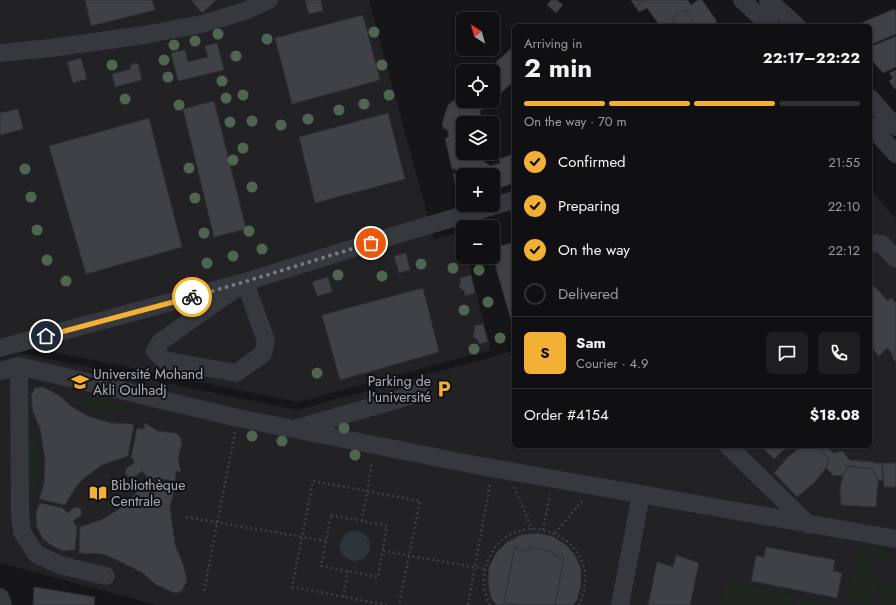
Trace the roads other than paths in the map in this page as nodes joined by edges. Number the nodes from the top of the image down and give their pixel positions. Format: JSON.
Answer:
{"nodes":[{"id":1,"x":270,"y":0,"type":"edge"},
{"id":2,"x":742,"y":0,"type":"edge"},
{"id":3,"x":768,"y":0,"type":"edge"},
{"id":4,"x":768,"y":24,"type":"edge"},
{"id":5,"x":795,"y":24,"type":"edge"},
{"id":6,"x":0,"y":54,"type":"edge"},
{"id":7,"x":872,"y":100,"type":"edge"},
{"id":8,"x":872,"y":127,"type":"edge"},
{"id":9,"x":896,"y":127,"type":"edge"},
{"id":10,"x":896,"y":154,"type":"edge"},
{"id":11,"x":512,"y":201,"type":"edge"},
{"id":12,"x":872,"y":243,"type":"edge"},
{"id":13,"x":896,"y":259,"type":"edge"},
{"id":14,"x":244,"y":282,"type":"junction"},
{"id":15,"x":0,"y":348,"type":"edge"},
{"id":16,"x":19,"y":366,"type":"junction"},
{"id":17,"x":0,"y":371,"type":"edge"},
{"id":18,"x":420,"y":392,"type":"dead end"},
{"id":19,"x":295,"y":429,"type":"junction"},
{"id":20,"x":730,"y":448,"type":"edge"},
{"id":21,"x":641,"y":496,"type":"junction"},
{"id":22,"x":809,"y":525,"type":"junction"},
{"id":23,"x":896,"y":540,"type":"edge"},
{"id":24,"x":106,"y":576,"type":"dead end"},
{"id":25,"x":0,"y":597,"type":"edge"},
{"id":26,"x":3,"y":605,"type":"edge"},
{"id":27,"x":620,"y":605,"type":"edge"}],
"edges":[{"from":1,"to":6,"type":"street"},
{"from":2,"to":4,"type":"street"},
{"from":3,"to":5,"type":"street"},
{"from":7,"to":9,"type":"street"},
{"from":8,"to":10,"type":"street"},
{"from":11,"to":14,"type":"street"},
{"from":12,"to":13,"type":"street"},
{"from":14,"to":14,"type":"street"},
{"from":14,"to":15,"type":"street"},
{"from":16,"to":17,"type":"street"},
{"from":16,"to":19,"type":"street"},
{"from":16,"to":24,"type":"street"},
{"from":18,"to":19,"type":"street"},
{"from":19,"to":21,"type":"street"},
{"from":20,"to":22,"type":"street"},
{"from":21,"to":22,"type":"street"},
{"from":21,"to":27,"type":"street"},
{"from":22,"to":23,"type":"street"},
{"from":25,"to":26,"type":"street"}]}
